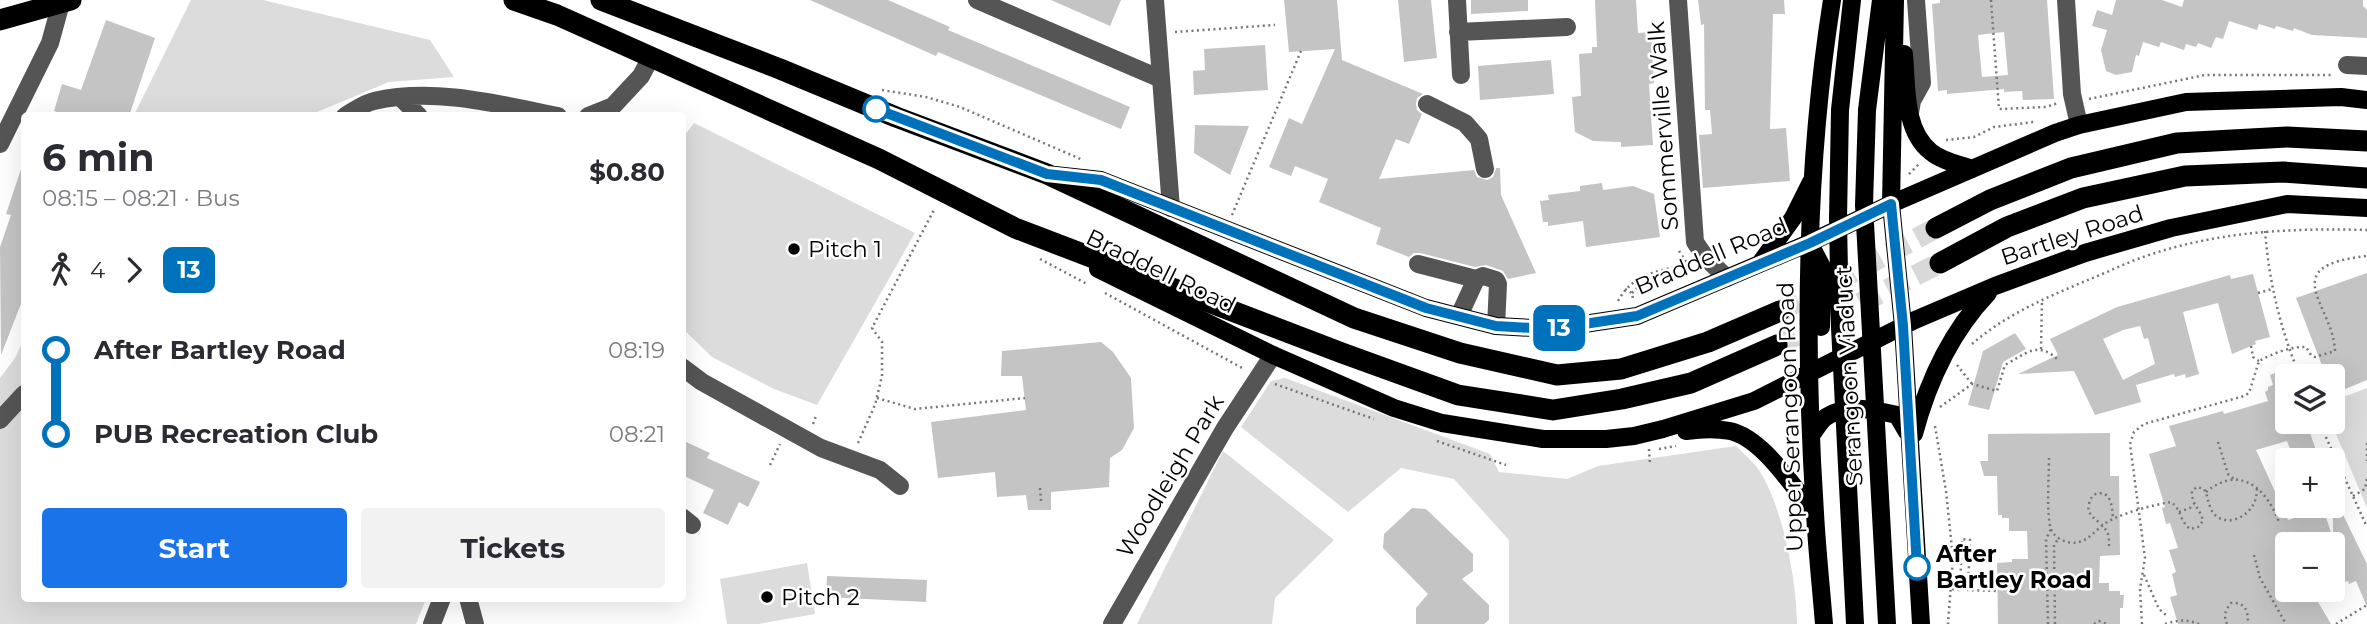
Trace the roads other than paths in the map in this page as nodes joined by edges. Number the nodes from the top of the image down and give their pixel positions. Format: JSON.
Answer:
{"nodes":[{"id":1,"x":514,"y":0,"type":"edge"},
{"id":2,"x":601,"y":0,"type":"edge"},
{"id":3,"x":977,"y":0,"type":"edge"},
{"id":4,"x":1155,"y":0,"type":"edge"},
{"id":5,"x":1457,"y":0,"type":"edge"},
{"id":6,"x":1678,"y":0,"type":"edge"},
{"id":7,"x":1832,"y":0,"type":"edge"},
{"id":8,"x":1852,"y":0,"type":"edge"},
{"id":9,"x":1881,"y":0,"type":"edge"},
{"id":10,"x":1895,"y":0,"type":"edge"},
{"id":11,"x":1916,"y":0,"type":"edge"},
{"id":12,"x":2066,"y":0,"type":"edge"},
{"id":13,"x":66,"y":1,"type":"edge"},
{"id":14,"x":0,"y":20,"type":"edge"},
{"id":15,"x":1895,"y":20,"type":"junction"},
{"id":16,"x":1567,"y":27,"type":"dead end"},
{"id":17,"x":1458,"y":32,"type":"junction"},
{"id":18,"x":651,"y":57,"type":"junction"},
{"id":19,"x":2367,"y":66,"type":"edge"},
{"id":20,"x":2340,"y":70,"type":"road end"},
{"id":21,"x":1461,"y":75,"type":"dead end"},
{"id":22,"x":1161,"y":79,"type":"junction"},
{"id":23,"x":400,"y":97,"type":"junction"},
{"id":24,"x":2367,"y":100,"type":"edge"},
{"id":25,"x":1427,"y":104,"type":"dead end"},
{"id":26,"x":352,"y":112,"type":"edge"},
{"id":27,"x":415,"y":112,"type":"edge"},
{"id":28,"x":538,"y":112,"type":"edge"},
{"id":29,"x":598,"y":112,"type":"edge"},
{"id":30,"x":1910,"y":113,"type":"junction"},
{"id":31,"x":2079,"y":125,"type":"junction"},
{"id":32,"x":2367,"y":141,"type":"edge"},
{"id":33,"x":0,"y":144,"type":"edge"},
{"id":34,"x":1485,"y":169,"type":"dead end"},
{"id":35,"x":1972,"y":169,"type":"junction"},
{"id":36,"x":1047,"y":174,"type":"junction"},
{"id":37,"x":1815,"y":174,"type":"junction"},
{"id":38,"x":2367,"y":178,"type":"edge"},
{"id":39,"x":1891,"y":204,"type":"junction"},
{"id":40,"x":1171,"y":208,"type":"junction"},
{"id":41,"x":2367,"y":208,"type":"edge"},
{"id":42,"x":1015,"y":228,"type":"junction"},
{"id":43,"x":1936,"y":228,"type":"tunnel mouth"},
{"id":44,"x":1810,"y":243,"type":"junction"},
{"id":45,"x":1940,"y":263,"type":"tunnel mouth"},
{"id":46,"x":1418,"y":264,"type":"dead end"},
{"id":47,"x":1759,"y":264,"type":"junction"},
{"id":48,"x":1727,"y":278,"type":"junction"},
{"id":49,"x":1476,"y":279,"type":"junction"},
{"id":50,"x":1996,"y":286,"type":"junction"},
{"id":51,"x":1780,"y":311,"type":"tunnel mouth"},
{"id":52,"x":1459,"y":316,"type":"junction"},
{"id":53,"x":1496,"y":326,"type":"junction"},
{"id":54,"x":1903,"y":326,"type":"junction"},
{"id":55,"x":1777,"y":345,"type":"tunnel mouth"},
{"id":56,"x":1273,"y":355,"type":"junction"},
{"id":57,"x":686,"y":370,"type":"edge"},
{"id":58,"x":1810,"y":375,"type":"junction"},
{"id":59,"x":21,"y":397,"type":"edge"},
{"id":60,"x":0,"y":420,"type":"edge"},
{"id":61,"x":1812,"y":434,"type":"junction"},
{"id":62,"x":1633,"y":436,"type":"junction"},
{"id":63,"x":1910,"y":440,"type":"junction"},
{"id":64,"x":900,"y":486,"type":"dead end"},
{"id":65,"x":1815,"y":513,"type":"junction"},
{"id":66,"x":440,"y":602,"type":"edge"},
{"id":67,"x":469,"y":602,"type":"edge"},
{"id":68,"x":432,"y":624,"type":"edge"},
{"id":69,"x":475,"y":624,"type":"edge"},
{"id":70,"x":1112,"y":624,"type":"edge"},
{"id":71,"x":1824,"y":624,"type":"edge"},
{"id":72,"x":1855,"y":624,"type":"edge"},
{"id":73,"x":1887,"y":624,"type":"edge"},
{"id":74,"x":1921,"y":624,"type":"edge"}],
"edges":[{"from":1,"to":18,"type":"highway","name":"Braddell Road"},
{"from":2,"to":36,"type":"highway","name":"Braddell Road"},
{"from":3,"to":22,"type":"street"},
{"from":4,"to":22,"type":"street"},
{"from":5,"to":17,"type":"street"},
{"from":6,"to":48,"type":"street","name":"Sommerville Walk"},
{"from":7,"to":37,"type":"main road","name":"Upper Serangoon Road"},
{"from":8,"to":72,"type":"main road","name":"Serangoon Viaduct"},
{"from":9,"to":73,"type":"main road","name":"Serangoon Viaduct"},
{"from":10,"to":15,"type":"main road"},
{"from":11,"to":30,"type":"street"},
{"from":12,"to":31,"type":"street"},
{"from":13,"to":14,"type":"highway"},
{"from":13,"to":33,"type":"street"},
{"from":15,"to":30,"type":"main road"},
{"from":15,"to":39,"type":"main road"},
{"from":16,"to":17,"type":"street"},
{"from":17,"to":21,"type":"street"},
{"from":18,"to":29,"type":"street"},
{"from":18,"to":42,"type":"highway","name":"Braddell Road"},
{"from":19,"to":20,"type":"street"},
{"from":22,"to":40,"type":"street"},
{"from":23,"to":26,"type":"street"},
{"from":23,"to":27,"type":"street"},
{"from":23,"to":28,"type":"street"},
{"from":24,"to":31,"type":"main road"},
{"from":25,"to":34,"type":"street"},
{"from":30,"to":35,"type":"main road"},
{"from":31,"to":35,"type":"main road"},
{"from":32,"to":43,"type":"highway"},
{"from":35,"to":39,"type":"main road"},
{"from":36,"to":40,"type":"main road","name":"Braddell Road"},
{"from":36,"to":51,"type":"highway"},
{"from":37,"to":44,"type":"main road","name":"Upper Serangoon Road"},
{"from":37,"to":47,"type":"main road"},
{"from":38,"to":45,"type":"highway"},
{"from":39,"to":44,"type":"main road"},
{"from":39,"to":54,"type":"main road"},
{"from":40,"to":52,"type":"main road","name":"Braddell Road"},
{"from":41,"to":50,"type":"main road","name":"Bartley Road"},
{"from":42,"to":55,"type":"highway"},
{"from":42,"to":56,"type":"main road","name":"Braddell Road"},
{"from":44,"to":47,"type":"main road","name":"Braddell Road"},
{"from":44,"to":58,"type":"main road","name":"Upper Serangoon Road"},
{"from":46,"to":49,"type":"street"},
{"from":47,"to":48,"type":"main road","name":"Braddell Road"},
{"from":48,"to":53,"type":"main road","name":"Braddell Road"},
{"from":49,"to":52,"type":"street"},
{"from":49,"to":53,"type":"street"},
{"from":50,"to":54,"type":"main road","name":"Bartley Road"},
{"from":50,"to":63,"type":"main road"},
{"from":52,"to":53,"type":"main road","name":"Braddell Road"},
{"from":54,"to":58,"type":"main road","name":"Bartley Road"},
{"from":54,"to":63,"type":"main road"},
{"from":56,"to":62,"type":"main road","name":"Braddell Road"},
{"from":56,"to":70,"type":"street","name":"Woodleigh Park"},
{"from":57,"to":64,"type":"street"},
{"from":58,"to":61,"type":"main road","name":"Upper Serangoon Road"},
{"from":58,"to":62,"type":"main road","name":"Braddell Road"},
{"from":59,"to":60,"type":"street"},
{"from":61,"to":63,"type":"main road"},
{"from":61,"to":65,"type":"main road","name":"Upper Serangoon Road"},
{"from":62,"to":65,"type":"main road"},
{"from":63,"to":74,"type":"main road"},
{"from":65,"to":71,"type":"main road","name":"Upper Serangoon Road"},
{"from":66,"to":68,"type":"street"},
{"from":67,"to":69,"type":"street"}]}
